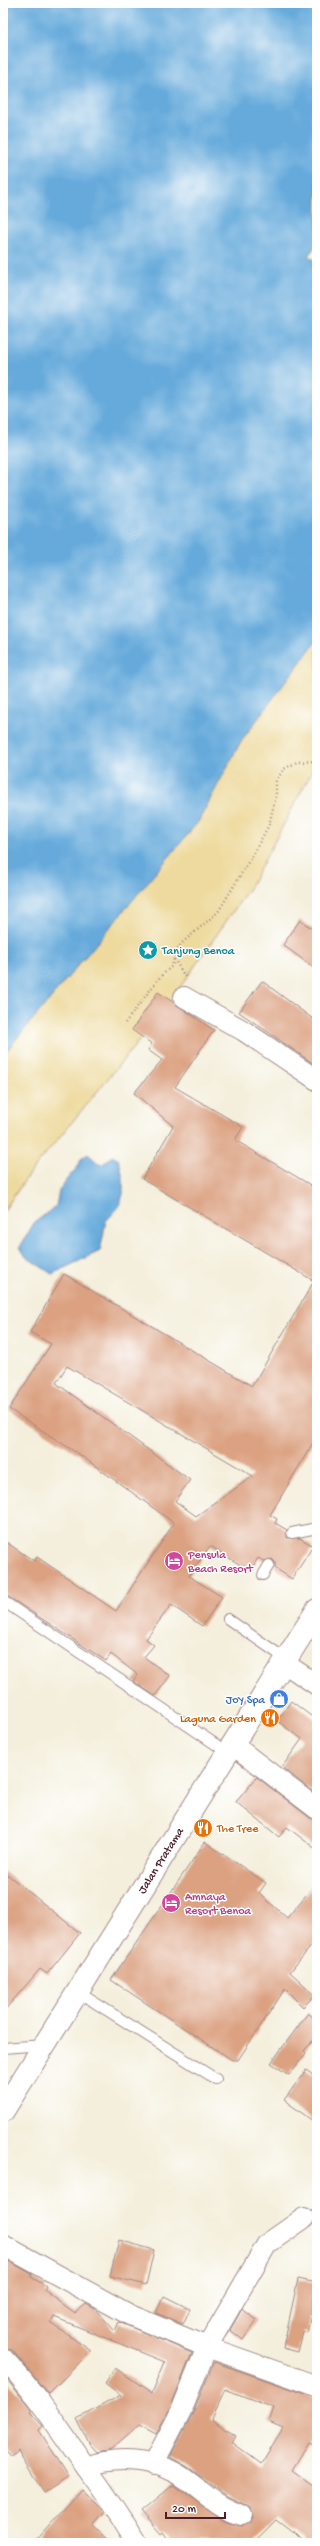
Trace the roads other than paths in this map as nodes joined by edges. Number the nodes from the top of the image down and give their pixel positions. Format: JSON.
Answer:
{"nodes":[{"id":1,"x":184,"y":996,"type":"dead end"},
{"id":2,"x":317,"y":1080,"type":"edge"},
{"id":3,"x":317,"y":1528,"type":"edge"},
{"id":4,"x":292,"y":1533,"type":"dead end"},
{"id":5,"x":269,"y":1565,"type":"dead end"},
{"id":6,"x":263,"y":1575,"type":"dead end"},
{"id":7,"x":6,"y":1603,"type":"dead end"},
{"id":8,"x":317,"y":1610,"type":"edge"},
{"id":9,"x":228,"y":1619,"type":"dead end"},
{"id":10,"x":285,"y":1661,"type":"junction"},
{"id":11,"x":317,"y":1685,"type":"edge"},
{"id":12,"x":230,"y":1748,"type":"junction"},
{"id":13,"x":317,"y":1809,"type":"edge"},
{"id":14,"x":78,"y":1992,"type":"junction"},
{"id":15,"x":45,"y":2045,"type":"junction"},
{"id":16,"x":3,"y":2048,"type":"edge"},
{"id":17,"x":216,"y":2078,"type":"dead end"},
{"id":18,"x":3,"y":2111,"type":"edge"},
{"id":19,"x":304,"y":2218,"type":"dead end"},
{"id":20,"x":3,"y":2245,"type":"edge"},
{"id":21,"x":207,"y":2347,"type":"junction"},
{"id":22,"x":3,"y":2358,"type":"edge"},
{"id":23,"x":317,"y":2386,"type":"edge"},
{"id":24,"x":153,"y":2465,"type":"junction"},
{"id":25,"x":86,"y":2467,"type":"junction"},
{"id":26,"x":241,"y":2515,"type":"dead end"},
{"id":27,"x":137,"y":2543,"type":"edge"}],
"edges":[{"from":1,"to":2,"type":"street"},
{"from":3,"to":4,"type":"lane"},
{"from":5,"to":6,"type":"lane"},
{"from":7,"to":12,"type":"lane"},
{"from":8,"to":10,"type":"street","name":"Jalan Pratama"},
{"from":9,"to":10,"type":"lane"},
{"from":10,"to":11,"type":"street"},
{"from":10,"to":12,"type":"street","name":"Jalan Pratama"},
{"from":12,"to":13,"type":"street"},
{"from":12,"to":14,"type":"street","name":"Jalan Pratama"},
{"from":14,"to":15,"type":"street","name":"Jalan Pratama"},
{"from":14,"to":17,"type":"lane"},
{"from":15,"to":16,"type":"lane"},
{"from":15,"to":18,"type":"street","name":"Jalan Pratama"},
{"from":19,"to":21,"type":"street"},
{"from":20,"to":21,"type":"street"},
{"from":21,"to":23,"type":"street"},
{"from":21,"to":24,"type":"street"},
{"from":22,"to":25,"type":"street"},
{"from":24,"to":25,"type":"street"},
{"from":24,"to":26,"type":"street"},
{"from":25,"to":27,"type":"street"}]}
